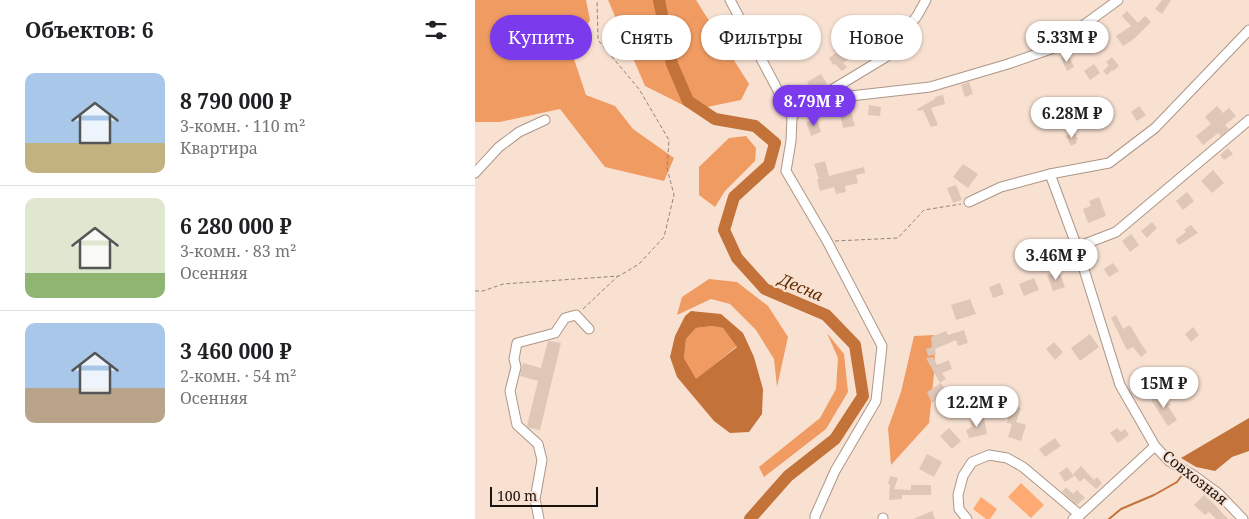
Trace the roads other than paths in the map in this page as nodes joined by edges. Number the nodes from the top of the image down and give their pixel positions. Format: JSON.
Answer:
{"nodes":[{"id":1,"x":730,"y":0,"type":"edge"},
{"id":2,"x":927,"y":0,"type":"edge"},
{"id":3,"x":1118,"y":0,"type":"edge"},
{"id":4,"x":1249,"y":30,"type":"edge"},
{"id":5,"x":815,"y":100,"type":"junction"},
{"id":6,"x":792,"y":117,"type":"junction"},
{"id":7,"x":545,"y":120,"type":"dead end"},
{"id":8,"x":1249,"y":120,"type":"edge"},
{"id":9,"x":475,"y":173,"type":"edge"},
{"id":10,"x":1050,"y":174,"type":"junction"},
{"id":11,"x":969,"y":202,"type":"road end"},
{"id":12,"x":1077,"y":247,"type":"junction"},
{"id":13,"x":589,"y":329,"type":"dead end"},
{"id":14,"x":1155,"y":446,"type":"junction"},
{"id":15,"x":1077,"y":517,"type":"edge"},
{"id":16,"x":539,"y":519,"type":"edge"},
{"id":17,"x":815,"y":519,"type":"edge"},
{"id":18,"x":967,"y":519,"type":"edge"},
{"id":19,"x":1243,"y":519,"type":"edge"}],
"edges":[{"from":1,"to":6,"type":"street"},
{"from":2,"to":5,"type":"street"},
{"from":3,"to":5,"type":"street"},
{"from":4,"to":10,"type":"street"},
{"from":5,"to":6,"type":"street"},
{"from":6,"to":17,"type":"street"},
{"from":7,"to":9,"type":"street"},
{"from":8,"to":12,"type":"street"},
{"from":10,"to":11,"type":"street"},
{"from":10,"to":12,"type":"street"},
{"from":12,"to":14,"type":"street"},
{"from":13,"to":16,"type":"street"},
{"from":14,"to":15,"type":"street","name":"Совхозная"},
{"from":14,"to":19,"type":"street","name":"Совхозная"},
{"from":15,"to":18,"type":"street","name":"Совхозная"}]}
